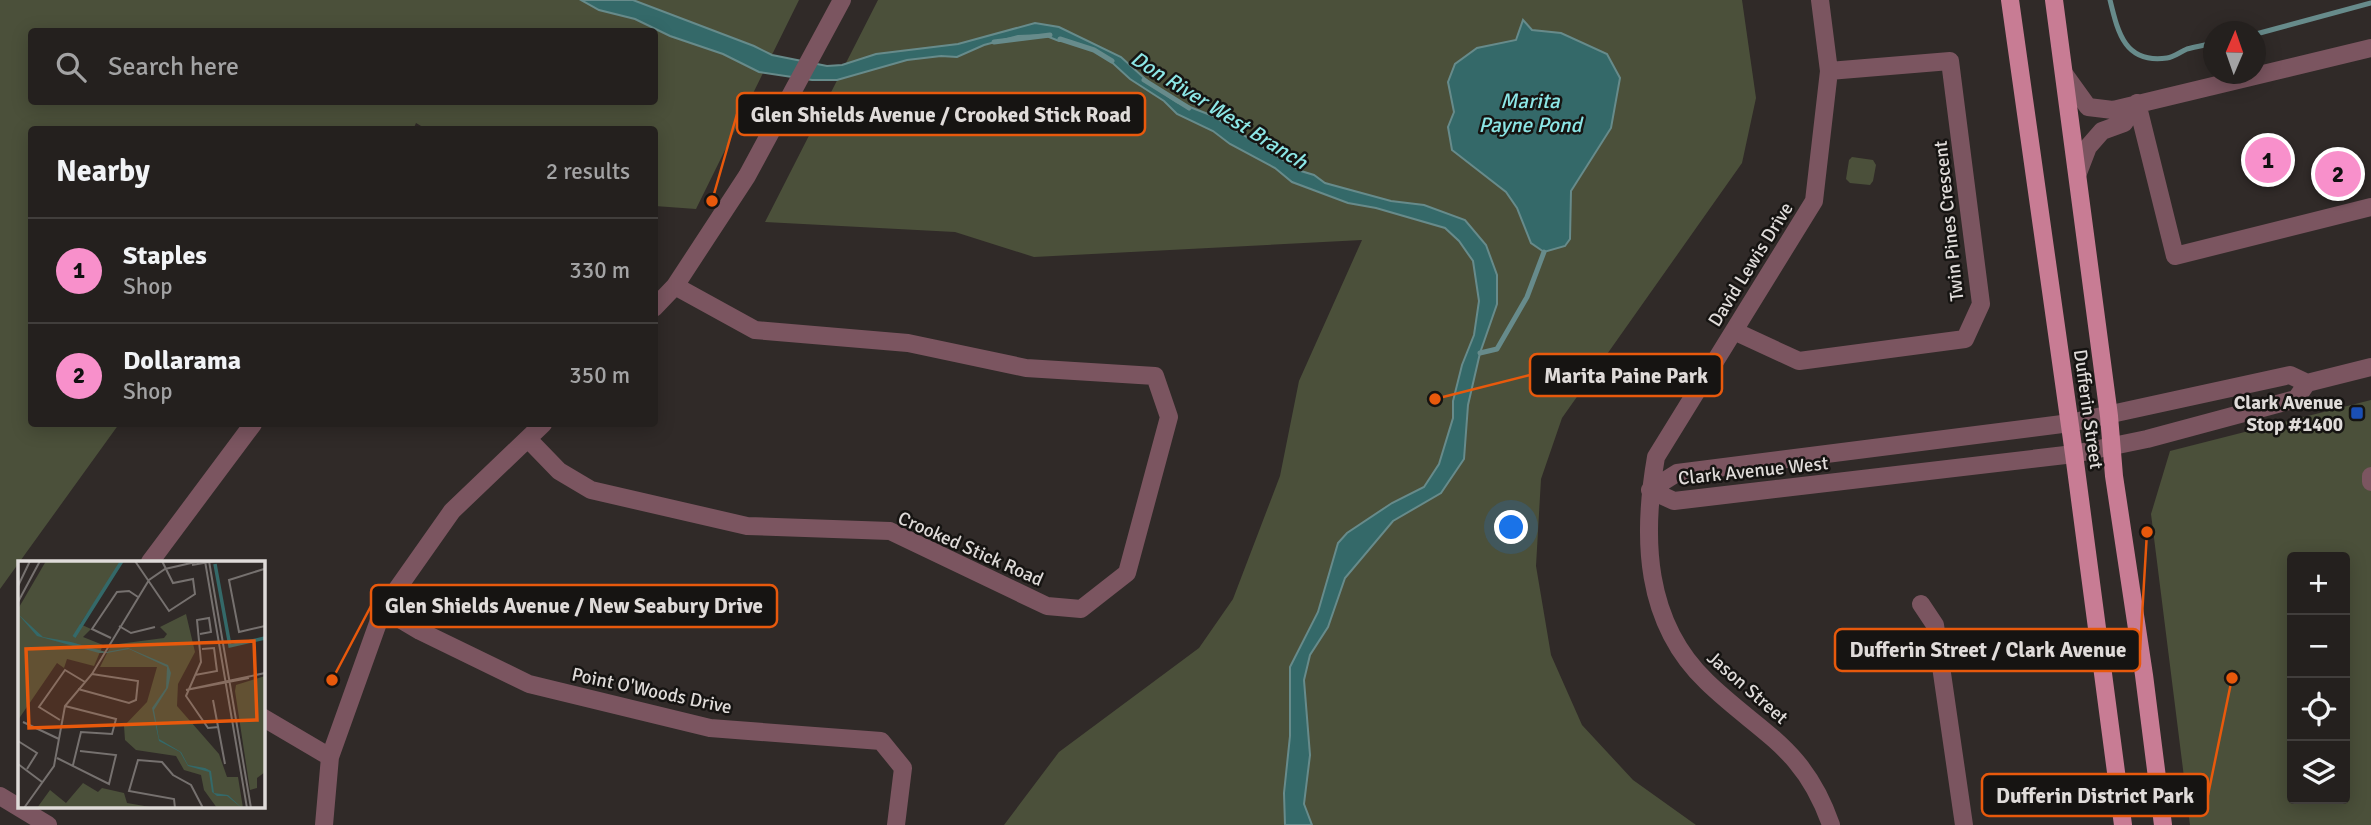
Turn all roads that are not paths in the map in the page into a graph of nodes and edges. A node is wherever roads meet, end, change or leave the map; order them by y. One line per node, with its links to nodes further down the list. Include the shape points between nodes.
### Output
1 (842, 0): 11 (street, via 747,176)
2 (1820, 0): 6 (street, David Lewis Drive)
3 (2010, 0): 17 (main road, Dufferin Street)
4 (2054, 0): 7 (main road, Dufferin Street)
5 (2371, 48): 8 (street)
6 (1829, 71): 13 (street, David Lewis Drive, via 1814,201); 13 (street, Twin Pines Crescent, via 1950,61 1981,304 1965,339 1799,362)
7 (2065, 75): 8 (street, via 2088,107 2113,110); 9 (main road, Dufferin Street)
8 (2137, 103): 9 (street, via 2124,123 2102,131 2088,147); 10 (street, via 2175,256)
9 (2078, 173): 16 (main road, Dufferin Street)
10 (2371, 207)
11 (675, 286): 12 (street); 20 (street, Crooked Stick Road, via 755,330 908,343 1026,368 1155,376 1169,417 1127,573 1081,609 1047,606 890,531 747,526 591,490 559,471)
12 (658, 304)
13 (1734, 331): 25 (street, David Lewis Drive, via 1656,457)
14 (2371, 367): 15 (street, Clark Avenue West)
15 (2307, 383): 16 (street, Clark Avenue West, via 2290,375); 21 (street, Clark Avenue West, via 2297,399)
16 (2109, 416): 17 (street, Clark Avenue West); 21 (main road, Dufferin Street)
17 (2070, 423): 22 (main road, Dufferin Street); 25 (street, Clark Avenue West, via 1677,473)
18 (251, 427): 26 (street)
19 (540, 427): 20 (street)
20 (528, 439): 28 (street, via 452,511)
21 (2111, 448): 22 (street, Clark Avenue West); 40 (main road, Dufferin Street)
22 (2074, 454): 25 (street, Clark Avenue West, via 1674,501); 39 (main road, Dufferin Street)
23 (2371, 476): 24 (street)
24 (2371, 482)
25 (1650, 490): 37 (street, Jason Street, via 1647,551 1655,592 1686,660 1801,765)
26 (151, 561)
27 (1921, 604): 38 (street, via 1935,625)
28 (383, 609): 30 (street); 36 (street, Point O'Woods Drive, via 529,684 710,728 881,741 903,768)
29 (264, 718): 30 (street)
30 (330, 757): 35 (street)
31 (0, 796): 32 (street)
32 (18, 807)
33 (20, 808): 34 (street)
34 (48, 825)
35 (324, 825)
36 (896, 825)
37 (1831, 825)
38 (1964, 825)
39 (2123, 825)
40 (2163, 825)

